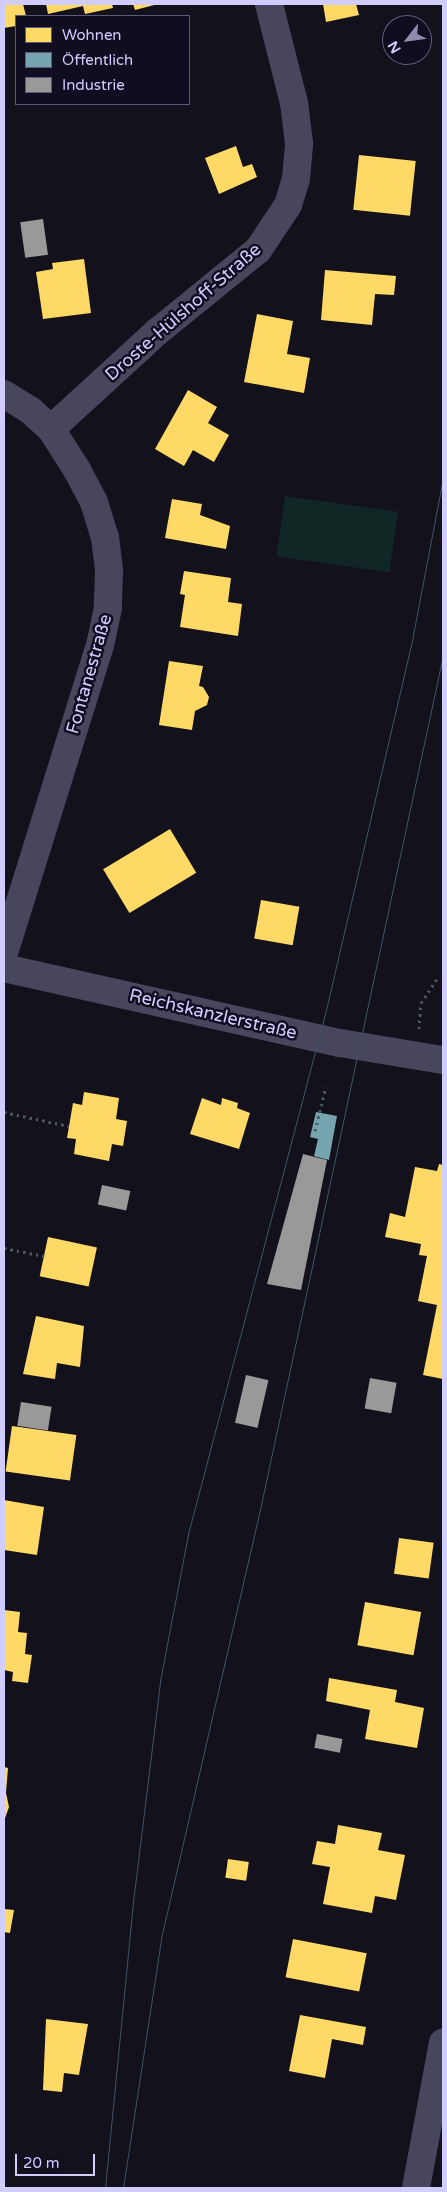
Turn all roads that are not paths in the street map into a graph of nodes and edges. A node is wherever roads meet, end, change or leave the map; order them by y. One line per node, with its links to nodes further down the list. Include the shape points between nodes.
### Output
1 (269, 4): 3 (street, Droste-Hülshoff-Straße, via 292,94 299,143 296,180 288,205 258,250 157,332)
2 (4, 394): 3 (street, Fontanestraße, via 31,411)
3 (50, 429): 4 (street, Fontanestraße, via 94,502 105,537 109,572 108,608 90,680)
4 (4, 953)
5 (4, 968): 6 (street, Reichskanzlerstraße)
6 (433, 1060)
7 (443, 2042): 8 (street)
8 (416, 2188)

